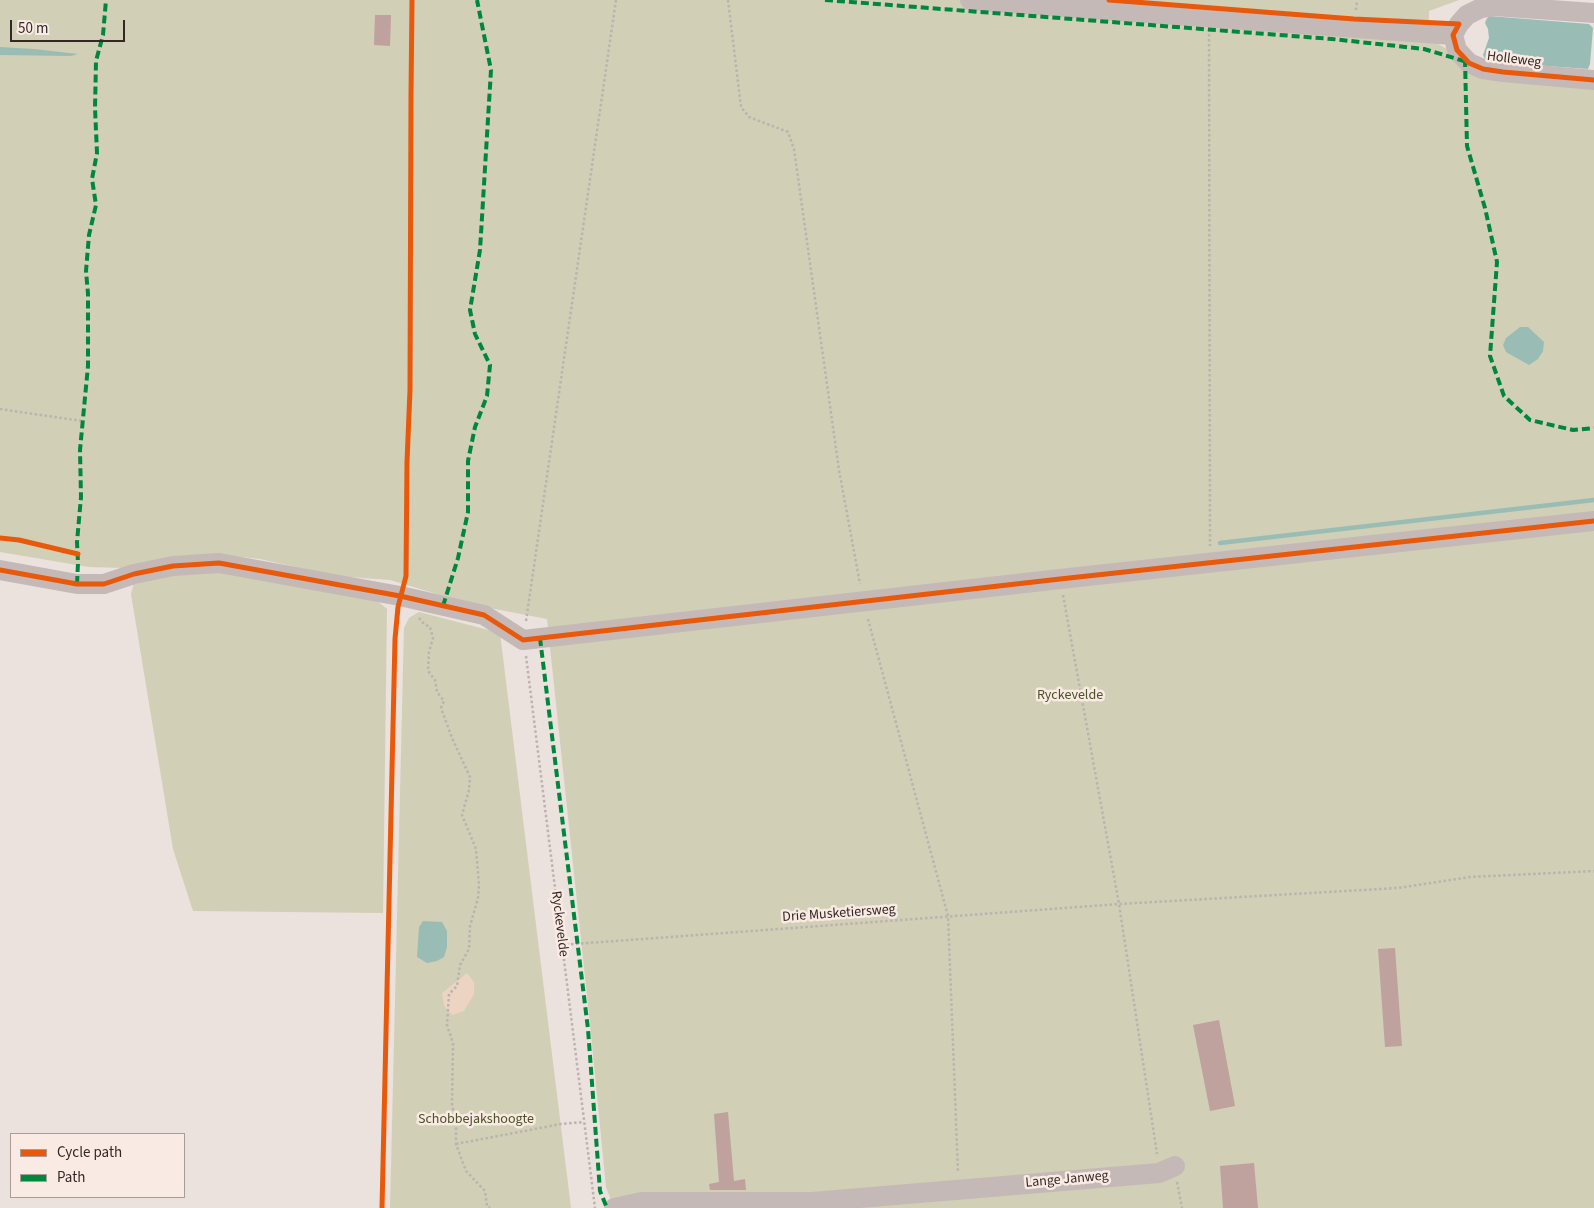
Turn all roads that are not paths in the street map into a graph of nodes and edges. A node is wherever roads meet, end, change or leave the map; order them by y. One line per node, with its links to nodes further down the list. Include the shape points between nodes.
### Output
1 (970, 0): 3 (street)
2 (1594, 13): 3 (street, via 1494,6 1481,8 1468,15)
3 (1453, 35): 4 (street, Holleweg, via 1457,50 1469,63 1483,69)
4 (1594, 80)
5 (1594, 521): 6 (street, via 524,640 484,615 219,563 173,566 104,584 77,584)
6 (0, 570)
7 (1167, 1169): 8 (street, Lange Janweg, via 812,1202 642,1202)
8 (614, 1208)

